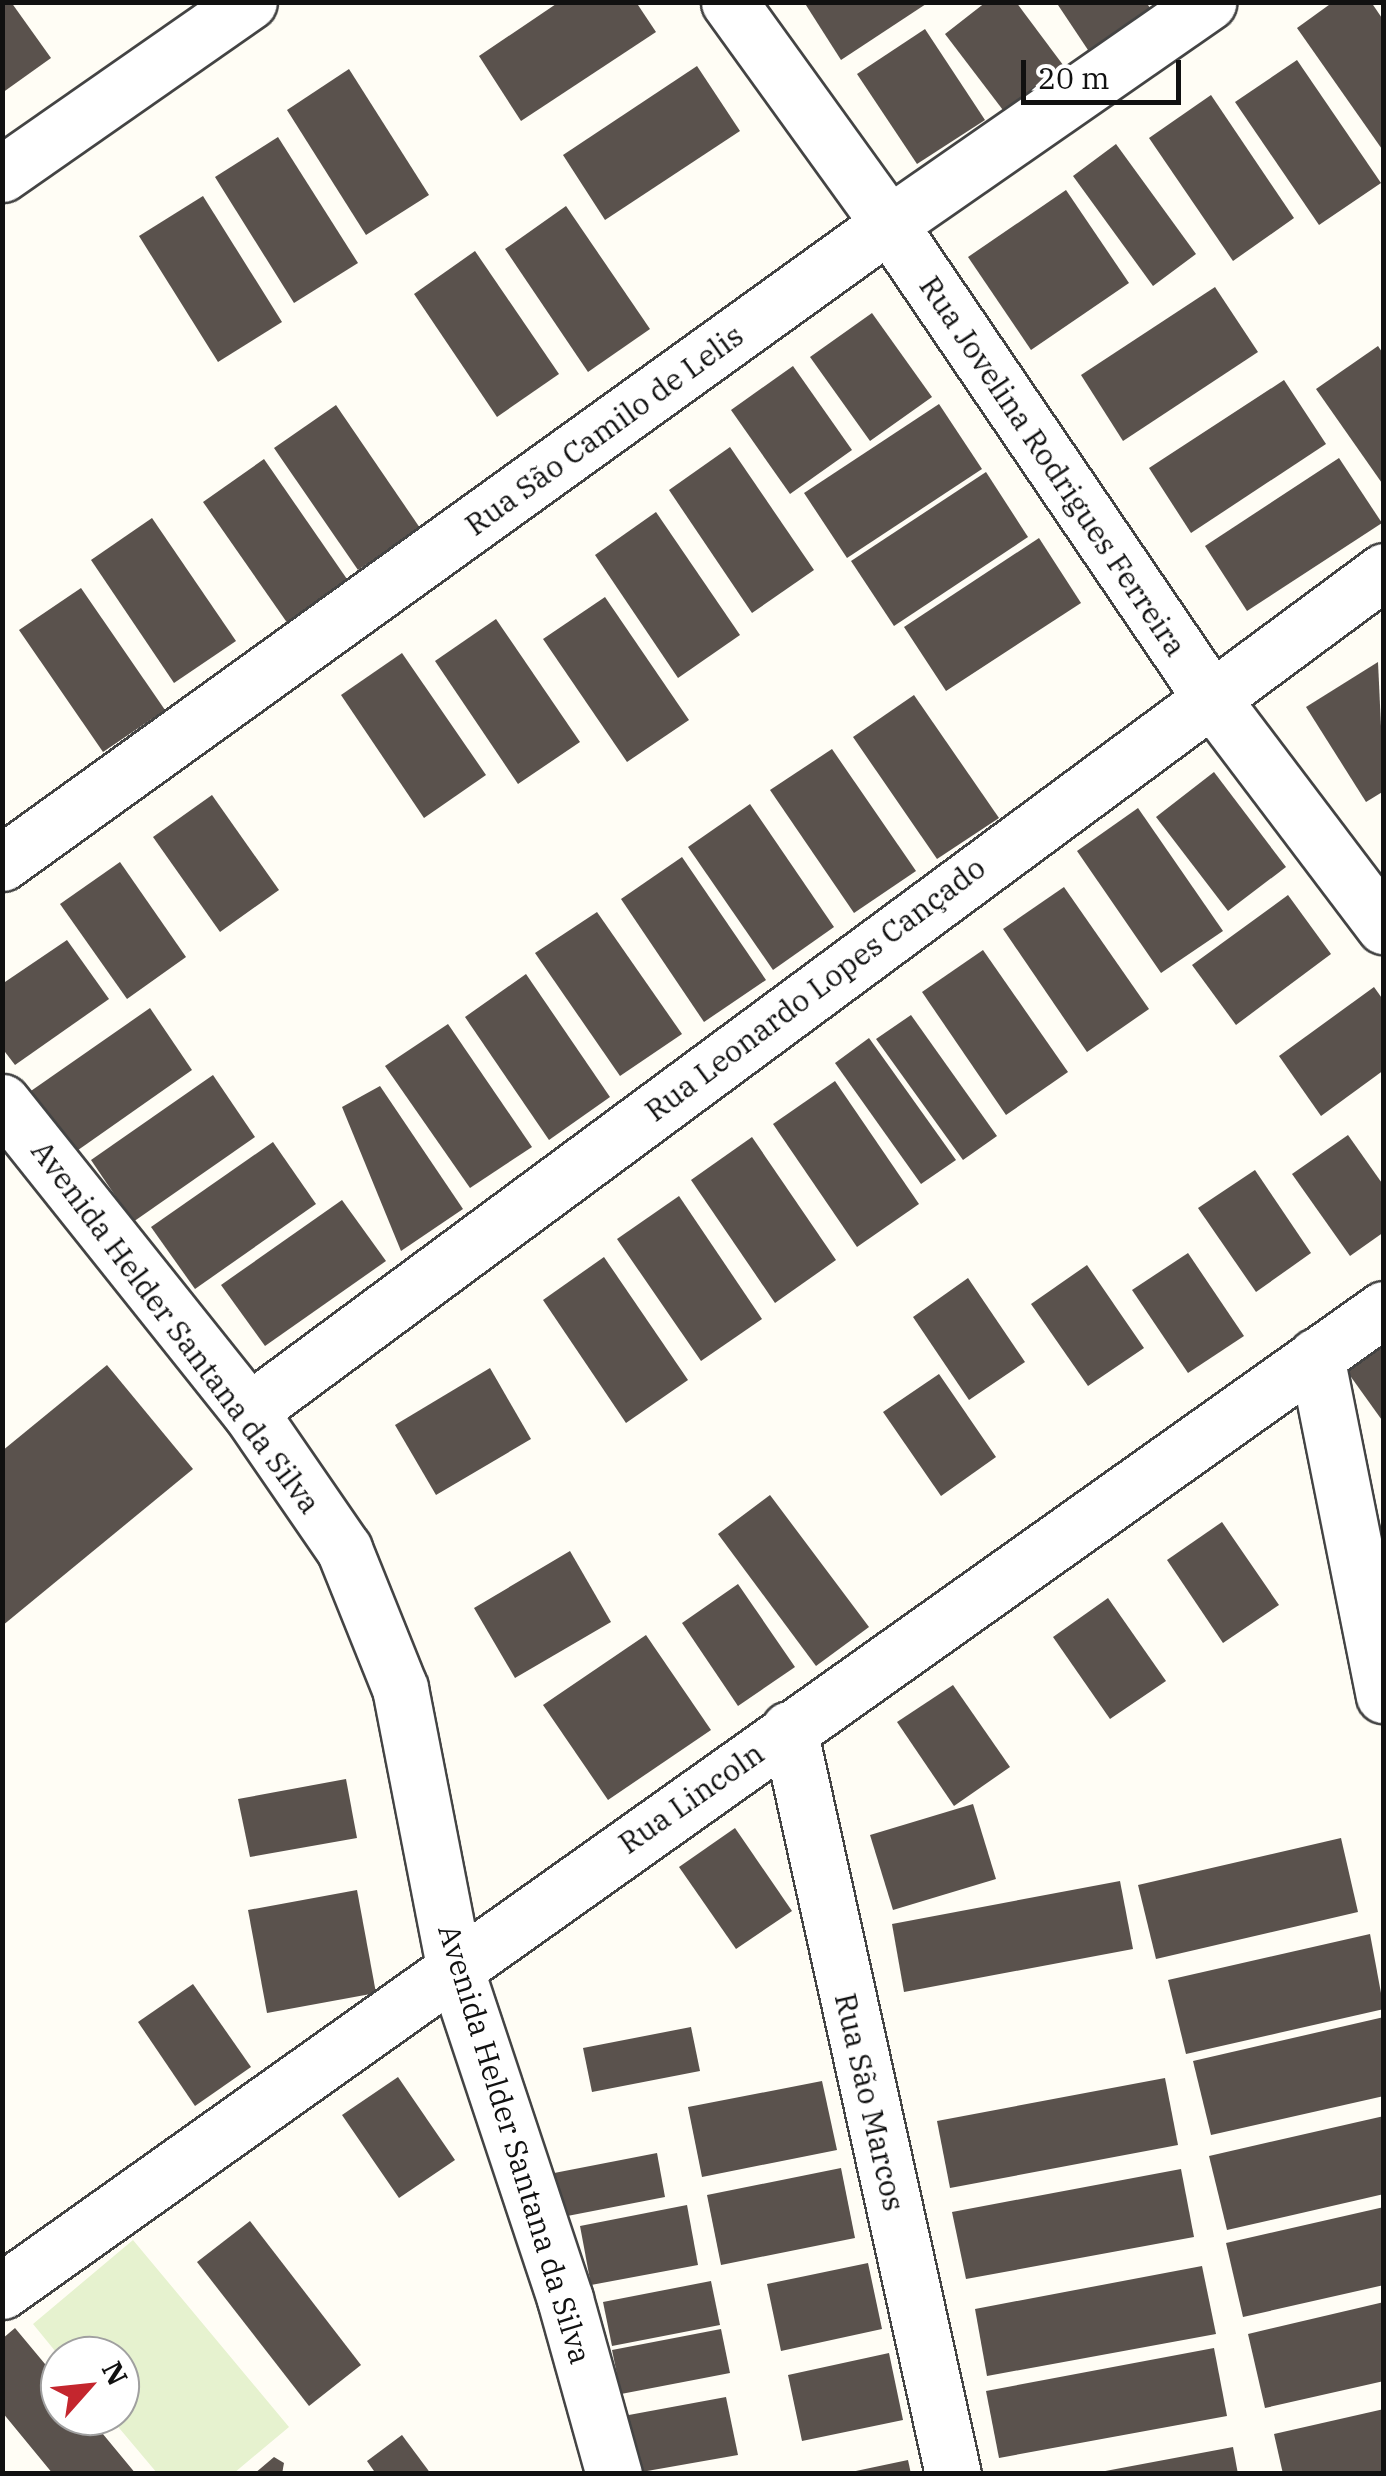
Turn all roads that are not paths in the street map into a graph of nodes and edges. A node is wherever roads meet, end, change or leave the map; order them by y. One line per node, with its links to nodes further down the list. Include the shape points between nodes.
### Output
1 (249, 2): 4 (street)
2 (729, 2): 5 (street, Rua Jovelina Rodrigues Ferreira)
3 (1209, 2): 5 (street, Rua São Camilo de Lelis)
4 (2, 174)
5 (889, 224): 7 (street, Rua Jovelina Rodrigues Ferreira); 8 (street, Rua São Camilo de Lelis)
6 (1384, 571): 7 (street, Rua Leonardo Lopes Cançado)
7 (1209, 696): 9 (street, Rua Jovelina Rodrigues Ferreira); 13 (street, Rua Leonardo Lopes Cançado)
8 (2, 863)
9 (1384, 926)
10 (2, 1102): 13 (street, Avenida Helder Santana da Silva)
11 (1384, 1309): 12 (street, Rua Lincoln)
12 (1316, 1356): 14 (street); 15 (street, Rua Lincoln)
13 (249, 1411): 16 (street, Avenida Helder Santana da Silva, via 344,1549 400,1688)
14 (1384, 1695)
15 (788, 1730): 16 (street, Rua Lincoln); 19 (street, Rua São Marcos)
16 (454, 1965): 17 (street, Rua Lincoln); 18 (street, Avenida Helder Santana da Silva, via 565,2300)
17 (2, 2291)
18 (614, 2474)
19 (954, 2474)

